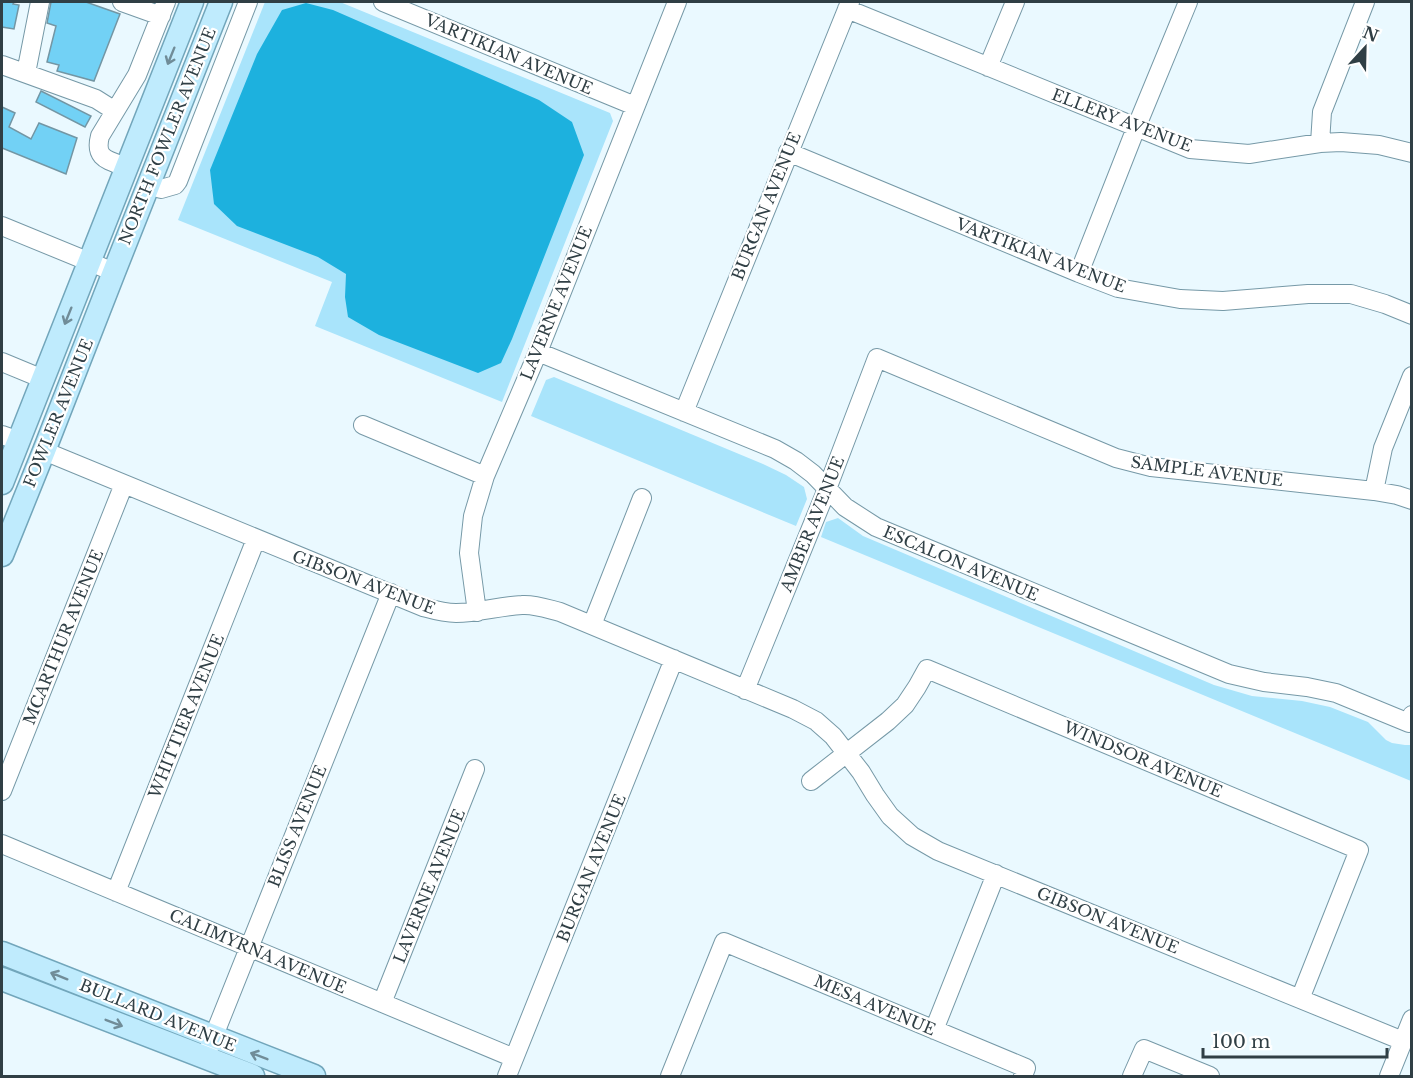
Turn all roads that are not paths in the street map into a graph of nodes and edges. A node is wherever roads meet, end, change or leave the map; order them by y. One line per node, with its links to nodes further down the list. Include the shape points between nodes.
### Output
1 (40, 2): 15 (street)
2 (122, 2): 12 (street)
3 (192, 2): 22 (main road, NORTH FOWLER AVENUE, one-way to 22)
4 (221, 2): 23 (main road, NORTH FOWLER AVENUE)
5 (248, 2): 23 (street, via 178,181 161,189)
6 (383, 2): 16 (street, VARTIKIAN AVENUE)
7 (677, 2): 16 (street, LAVERNE AVENUE)
8 (1015, 2): 14 (street)
9 (1188, 2): 18 (street)
10 (1365, 2): 19 (street, via 1322,112)
11 (848, 5): 14 (street, ELLERY AVENUE); 20 (street, BURGAN AVENUE)
12 (163, 9): 17 (street, via 137,75)
13 (2, 65): 15 (street)
14 (988, 67): 18 (street, ELLERY AVENUE)
15 (26, 73): 17 (street, via 96,99)
16 (634, 106): 29 (street, LAVERNE AVENUE)
17 (115, 111): 22 (street, via 100,136 98,151 104,158)
18 (1136, 128): 19 (street, ELLERY AVENUE, via 1190,149 1249,154); 27 (street)
19 (1320, 143): 21 (street, ELLERY AVENUE, via 1379,145)
20 (788, 152): 27 (street, VARTIKIAN AVENUE); 34 (street, BURGAN AVENUE)
21 (1412, 153)
22 (126, 167): 25 (main road, NORTH FOWLER AVENUE)
23 (148, 184): 26 (main road, NORTH FOWLER AVENUE)
24 (2, 226): 25 (street)
25 (89, 261): 26 (street); 33 (main road, FOWLER AVENUE, one-way to 33)
26 (114, 272): 37 (main road, FOWLER AVENUE)
27 (1079, 273): 28 (street, VARTIKIAN AVENUE, via 1118,288 1180,299 1223,301 1351,294)
28 (1412, 315)
29 (538, 352): 34 (street, ESCALON AVENUE); 38 (street, LAVERNE AVENUE)
30 (877, 358): 41 (street, AMBER AVENUE); 42 (street, SAMPLE AVENUE, via 1116,458 1151,467)
31 (2, 362): 33 (street)
32 (1412, 376): 42 (street, via 1383,448)
33 (43, 379): 36 (main road, FOWLER AVENUE); 37 (main road, via 45,403 34,440)
34 (684, 412): 41 (street, ESCALON AVENUE, via 776,449 813,474)
35 (363, 425): 38 (street)
36 (10, 438): 39 (main road, FOWLER AVENUE)
37 (44, 451): 40 (street, GIBSON AVENUE); 46 (main road, FOWLER AVENUE)
38 (485, 476): 48 (street, LAVERNE AVENUE, via 473,516 470,553)
39 (2, 483)
40 (124, 484): 45 (street, GIBSON AVENUE); 56 (street, MCARTHUR AVENUE)
41 (827, 489): 51 (street, AMBER AVENUE); 52 (street, ESCALON AVENUE, via 845,507 876,527 1229,674 1336,693)
42 (1374, 490): 44 (street, SAMPLE AVENUE)
43 (642, 498): 49 (street)
44 (1412, 500)
45 (256, 539): 47 (street, GIBSON AVENUE); 59 (street, WHITTIER AVENUE)
46 (4, 542)
47 (391, 593): 48 (street, GIBSON AVENUE, via 439,612); 60 (street, BLISS AVENUE)
48 (477, 612): 49 (street, GIBSON AVENUE, via 524,604 560,612)
49 (592, 626): 50 (street, GIBSON AVENUE)
50 (674, 659): 51 (street, GIBSON AVENUE); 69 (street, BURGAN AVENUE)
51 (745, 690): 53 (street, GIBSON AVENUE, via 816,721)
52 (1410, 719)
53 (847, 753): 55 (street); 58 (street, GIBSON AVENUE, via 890,816 912,836); 63 (street, WINDSOR AVENUE, via 905,705 927,669 1359,850)
54 (475, 769): 64 (street, LAVERNE AVENUE)
55 (811, 781)
56 (2, 791)
57 (2, 844): 59 (street, CALIMYRNA AVENUE)
58 (996, 874): 63 (street, GIBSON AVENUE); 66 (street)
59 (116, 892): 60 (street, CALIMYRNA AVENUE)
60 (248, 947): 64 (street, CALIMYRNA AVENUE); 68 (street, BLISS AVENUE)
61 (2, 954): 68 (main road, BULLARD AVENUE, one-way to 61)
62 (2, 979): 68 (main road, BULLARD AVENUE, one-way to 68)
63 (1300, 999): 67 (street, GIBSON AVENUE)
64 (382, 1003): 69 (street, CALIMYRNA AVENUE)
65 (1412, 1019): 67 (street)
66 (934, 1030): 70 (street, MESA AVENUE); 74 (street, MESA AVENUE, via 724,942)
67 (1403, 1041): 77 (street)
68 (209, 1048): 71 (main road, BULLARD AVENUE, one-way to 68); 72 (main road, BULLARD AVENUE)
69 (514, 1058): 73 (street, BURGAN AVENUE)
70 (1024, 1072)
71 (314, 1076)
72 (253, 1077)
73 (507, 1077)
74 (670, 1077)
75 (1132, 1077): 76 (street, via 1144,1049)
76 (1210, 1077)
77 (1389, 1077)

